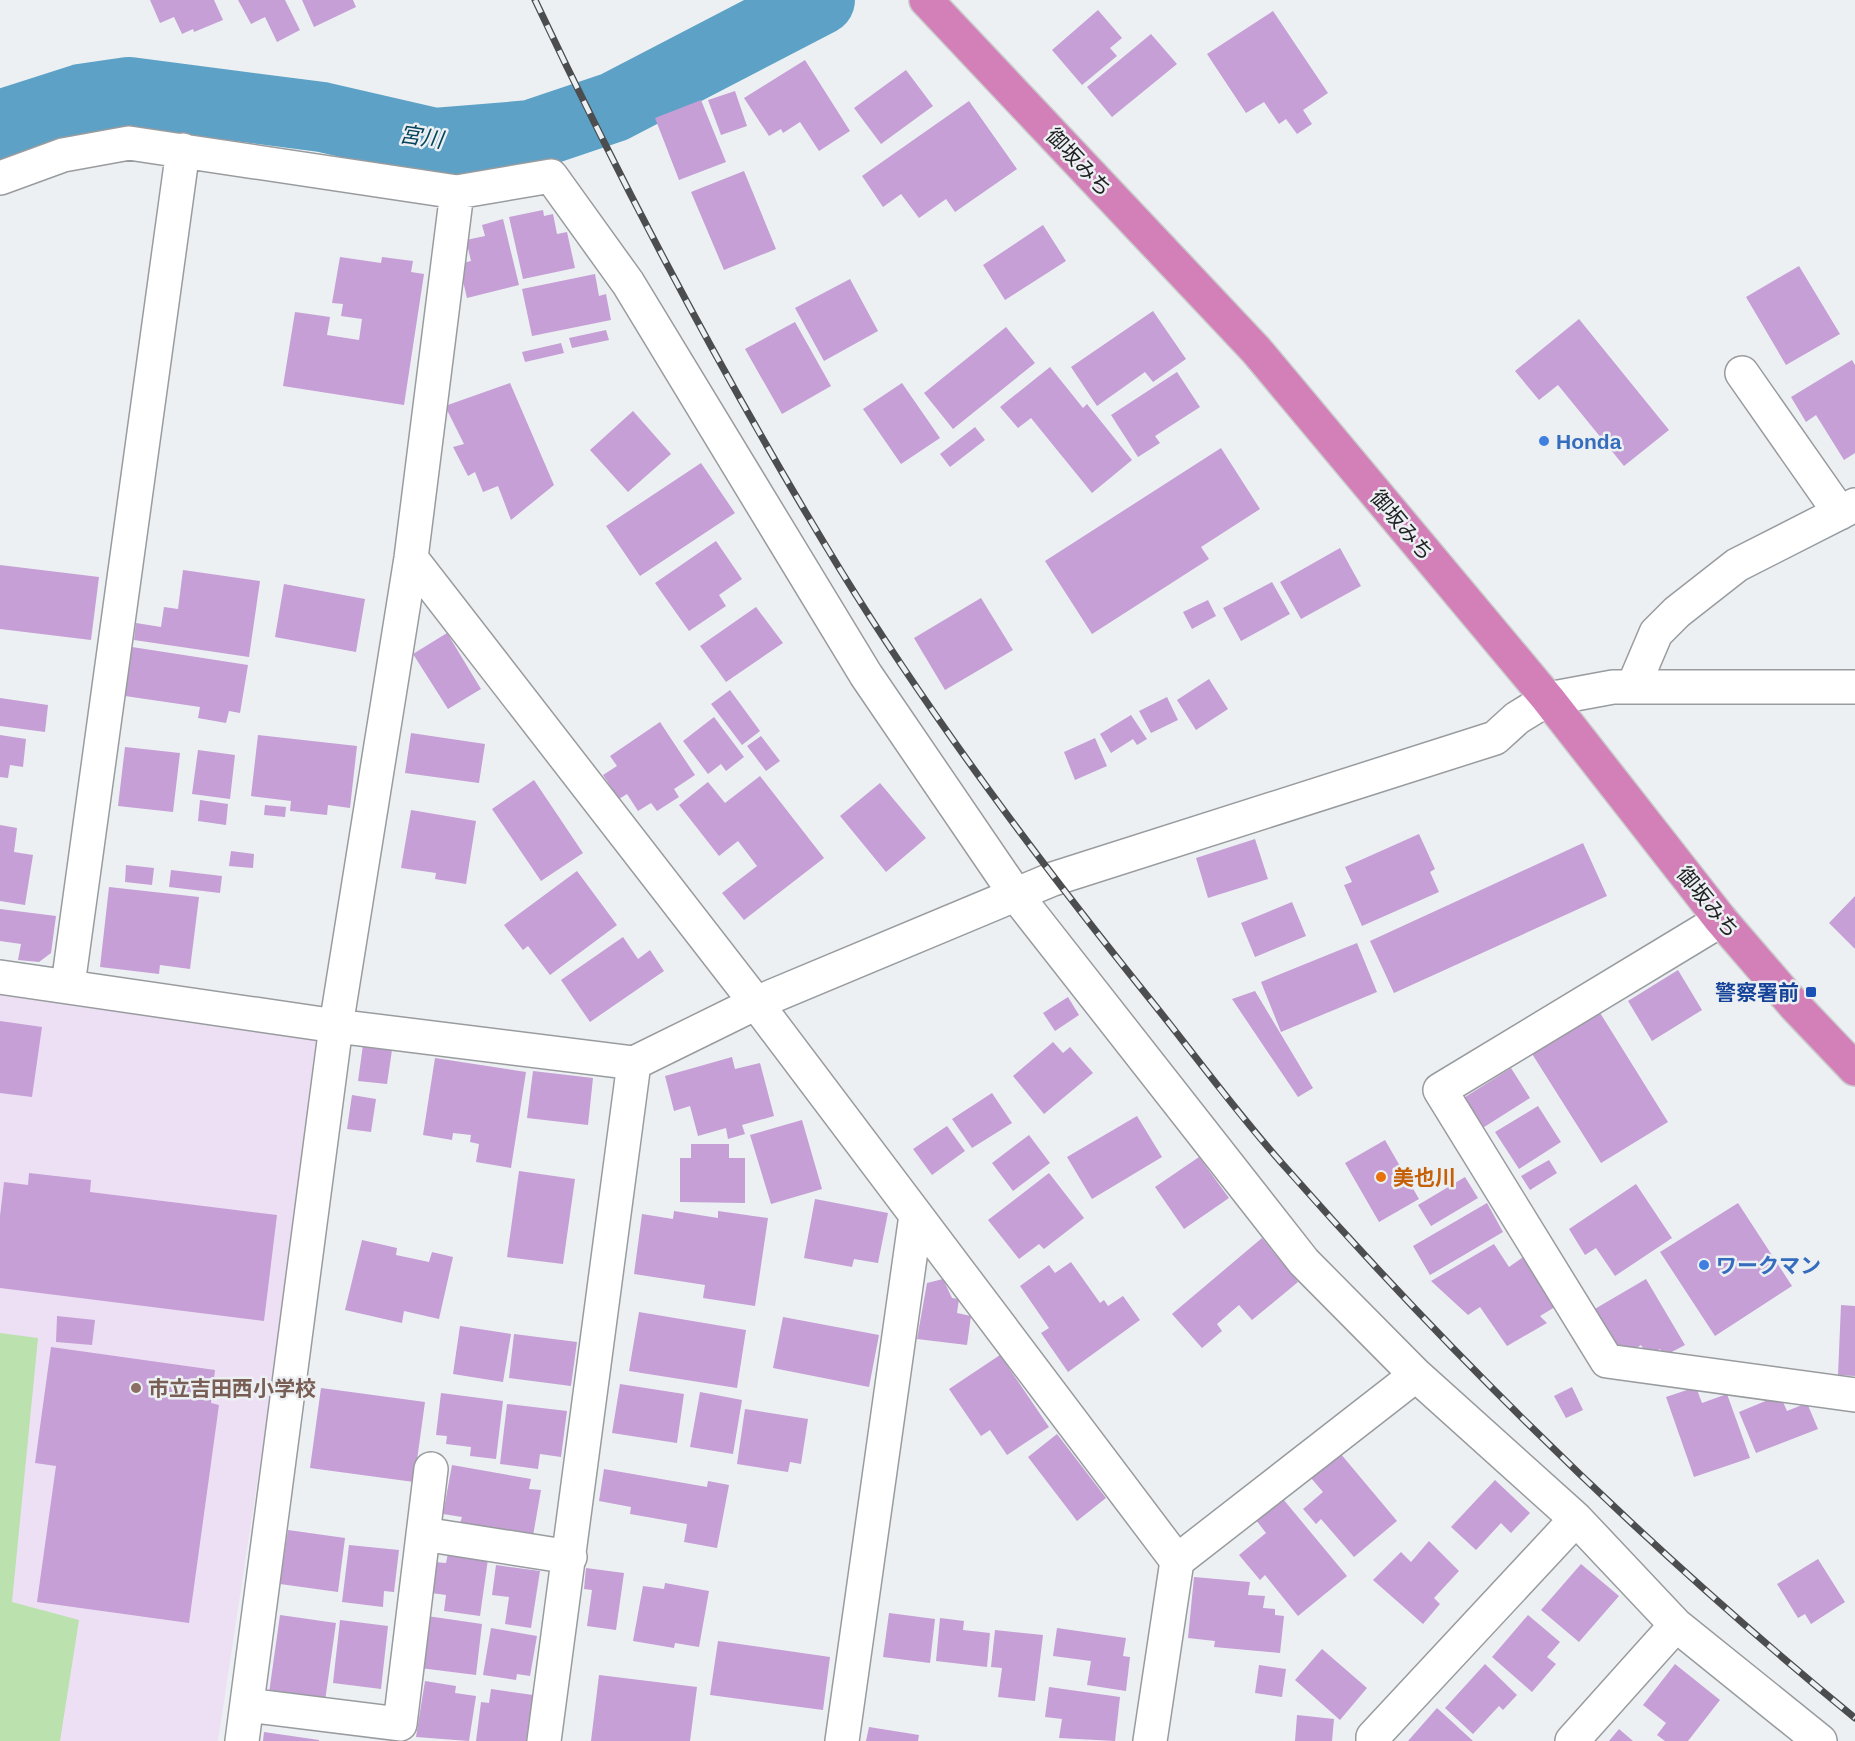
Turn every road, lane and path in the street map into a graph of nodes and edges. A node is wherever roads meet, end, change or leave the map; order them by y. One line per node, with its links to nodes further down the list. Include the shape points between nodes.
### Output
1 (929, 3): 10 (highway, 御坂みち, via 1256,350)
2 (183, 150): 3 (street, via 129,143 63,155); 4 (street); 14 (street)
3 (0, 178)
4 (457, 192): 7 (street); 11 (street, via 551,176 628,282 866,675)
5 (1742, 373): 6 (street)
6 (1847, 509): 8 (street, via 1737,565 1677,612 1656,633)
7 (411, 558): 15 (street); 16 (street)
8 (1633, 687): 9 (street); 10 (street)
9 (1855, 687)
10 (1548, 699): 11 (street, via 1517,718 1495,738 1053,879); 12 (highway, 御坂みち)
11 (1016, 896): 15 (street); 20 (street, via 1304,1262)
12 (1720, 920): 18 (highway, 御坂みち); 21 (street, via 1440,1090 1607,1361)
13 (0, 977): 14 (street)
14 (68, 985): 16 (street)
15 (756, 1003): 17 (street); 19 (street)
16 (336, 1026): 17 (street); 28 (street)
17 (634, 1063): 25 (street)
18 (1855, 1069)
19 (916, 1215): 26 (street); 31 (street)
20 (1416, 1375): 23 (street); 26 (street)
21 (1855, 1395)
22 (431, 1469): 24 (street)
23 (1576, 1519): 27 (street); 33 (street)
24 (423, 1534): 25 (street); 28 (street, via 400,1724)
25 (570, 1557): 30 (street)
26 (1177, 1561): 32 (street)
27 (1676, 1625): 34 (street); 35 (street)
28 (247, 1706): 29 (street)
29 (242, 1741)
30 (544, 1741)
31 (842, 1741)
32 (1150, 1741)
33 (1373, 1741)
34 (1572, 1741)
35 (1820, 1741)

